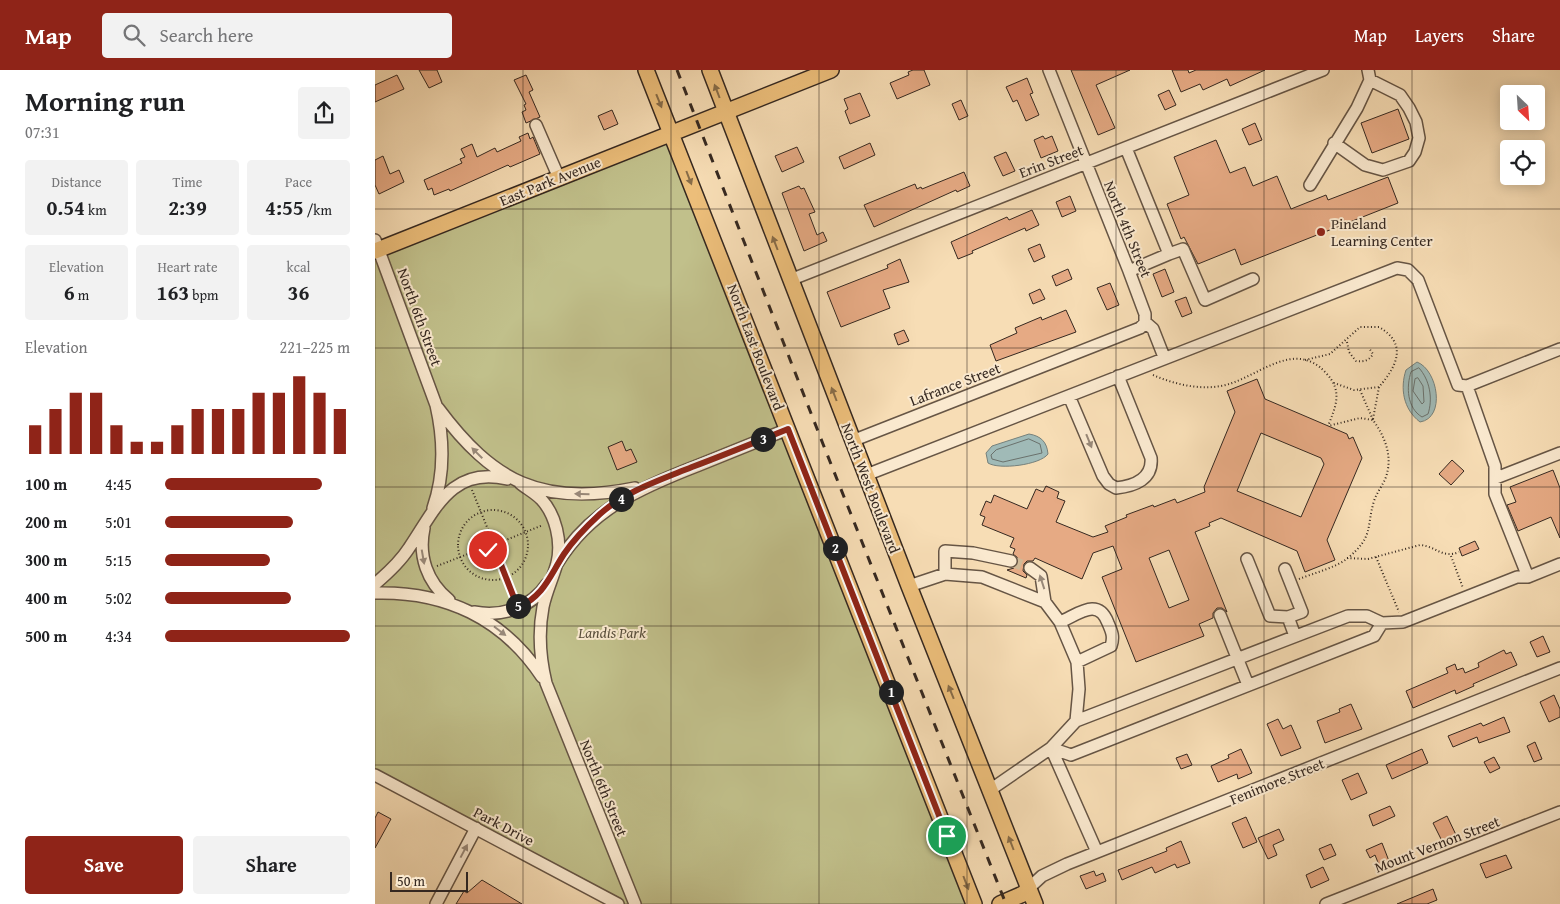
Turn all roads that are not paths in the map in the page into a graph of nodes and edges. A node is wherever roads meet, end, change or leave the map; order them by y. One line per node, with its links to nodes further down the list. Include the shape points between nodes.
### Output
1 (646, 70): 9 (main road, North East Boulevard, one-way to 9)
2 (710, 70): 7 (main road, North West Boulevard, one-way to 2)
3 (1049, 70): 12 (street, North 4th Street)
4 (1323, 70): 11 (street, Erin Street)
5 (825, 71): 7 (main road, East Park Avenue)
6 (1369, 75): 10 (street, via 1357,108); 10 (street, via 1400,95 1409,108 1419,138 1415,152 1409,161 1383,170 1365,165)
7 (725, 112): 9 (main road, East Park Avenue); 19 (main road, North West Boulevard, one-way to 7)
8 (536, 124): 13 (street)
9 (671, 132): 13 (main road, East Park Avenue); 27 (main road, North East Boulevard, one-way to 27)
10 (1334, 142): 14 (street)
11 (1126, 148): 12 (street, Erin Street); 16 (street)
12 (1086, 164): 17 (street, North 4th Street); 19 (street, Erin Street)
13 (559, 178): 15 (main road, East Park Avenue)
14 (1309, 185)
15 (376, 247): 26 (street, North 6th Street)
16 (1169, 254): 17 (street); 18 (street, via 1183,249 1205,300)
17 (1129, 271): 20 (street, North 4th Street)
18 (1253, 279)
19 (790, 280): 28 (main road, North West Boulevard, one-way to 19)
20 (1145, 322): 22 (street, via 1153,329); 28 (street, Lafrance Street, via 1140,328)
21 (1560, 349): 24 (street)
22 (1165, 357): 23 (street); 24 (street, via 1397,268 1408,270 1418,280 1458,385)
23 (1118, 376): 25 (street); 25 (street, one-way to 23, via 1109,484 1116,488 1137,483 1147,476 1152,466 1151,458)
24 (1467, 386): 31 (street, via 1495,466)
25 (1069, 396): 30 (street)
26 (436, 404): 32 (street, North 6th Street, one-way to 26, via 485,461 457,433); 34 (street, North 6th Street, via 442,461 439,489)
27 (788, 429): 33 (street); 69 (main road, North East Boulevard, one-way to 69)
28 (852, 441): 30 (main road, North West Boulevard)
29 (1560, 453): 31 (street)
30 (866, 475): 44 (main road, North West Boulevard)
31 (1496, 478): 41 (street, via 1495,494)
32 (518, 482): 33 (street, one-way to 32, via 587,495 554,492); 34 (street, via 493,477 468,480 449,491); 39 (street, North 6th Street, via 541,499 555,521 558,541)
33 (647, 485): 39 (street, via 602,512 573,541)
34 (432, 509): 43 (street, via 402,557); 47 (street, North 6th Street, one-way to 47, via 424,528 422,554 426,570 437,589)
35 (1247, 559): 49 (street, via 1270,616)
36 (1560, 564): 41 (street)
37 (1030, 568): 46 (street, one-way to 37, via 1041,576)
38 (1285, 569): 49 (street, via 1302,612)
39 (555, 570): 47 (street, via 539,594 518,608 488,614); 56 (street, North 6th Street, via 541,621)
40 (945, 574): 42 (street); 42 (street, via 945,551 1006,559); 44 (street)
41 (1528, 577): 51 (street, via 1517,577 1403,622)
42 (995, 580): 46 (street)
43 (375, 584)
44 (909, 586): 61 (main road, North West Boulevard, one-way to 44)
45 (375, 594): 47 (street, via 421,595)
46 (1045, 602): 50 (street)
47 (456, 605): 56 (street, North 6th Street, one-way to 56, via 509,638)
48 (1220, 615): 53 (street)
49 (1289, 618): 52 (street)
50 (1060, 622): 54 (street); 54 (street, via 1092,608 1104,613 1114,638 1111,646)
51 (1382, 623): 52 (street, via 1367,616 1348,616); 57 (street, via 1374,636)
52 (1295, 636): 53 (street)
53 (1238, 659): 57 (street); 58 (street)
54 (1077, 662): 58 (street)
55 (1560, 668): 64 (street, Fenimore Street)
56 (546, 683): 68 (street, North 6th Street)
57 (1248, 685): 59 (street, via 1071,755)
58 (1076, 721): 59 (street)
59 (1051, 748): 61 (street); 64 (street)
60 (375, 775): 63 (street, Park Drive)
61 (991, 790): 65 (main road, North West Boulevard, one-way to 61)
62 (1560, 812): 72 (street, Mount Vernon Street)
63 (476, 828): 66 (street, one-way to 63); 67 (street, Park Drive)
64 (1097, 852): 65 (street, Fenimore Street, via 1051,871)
65 (1029, 888): 70 (main road, Fenimore Street); 71 (main road, North West Boulevard)
66 (436, 904)
67 (618, 904)
68 (635, 904)
69 (974, 904)
70 (1000, 904)
71 (1035, 904)
72 (1326, 904)

